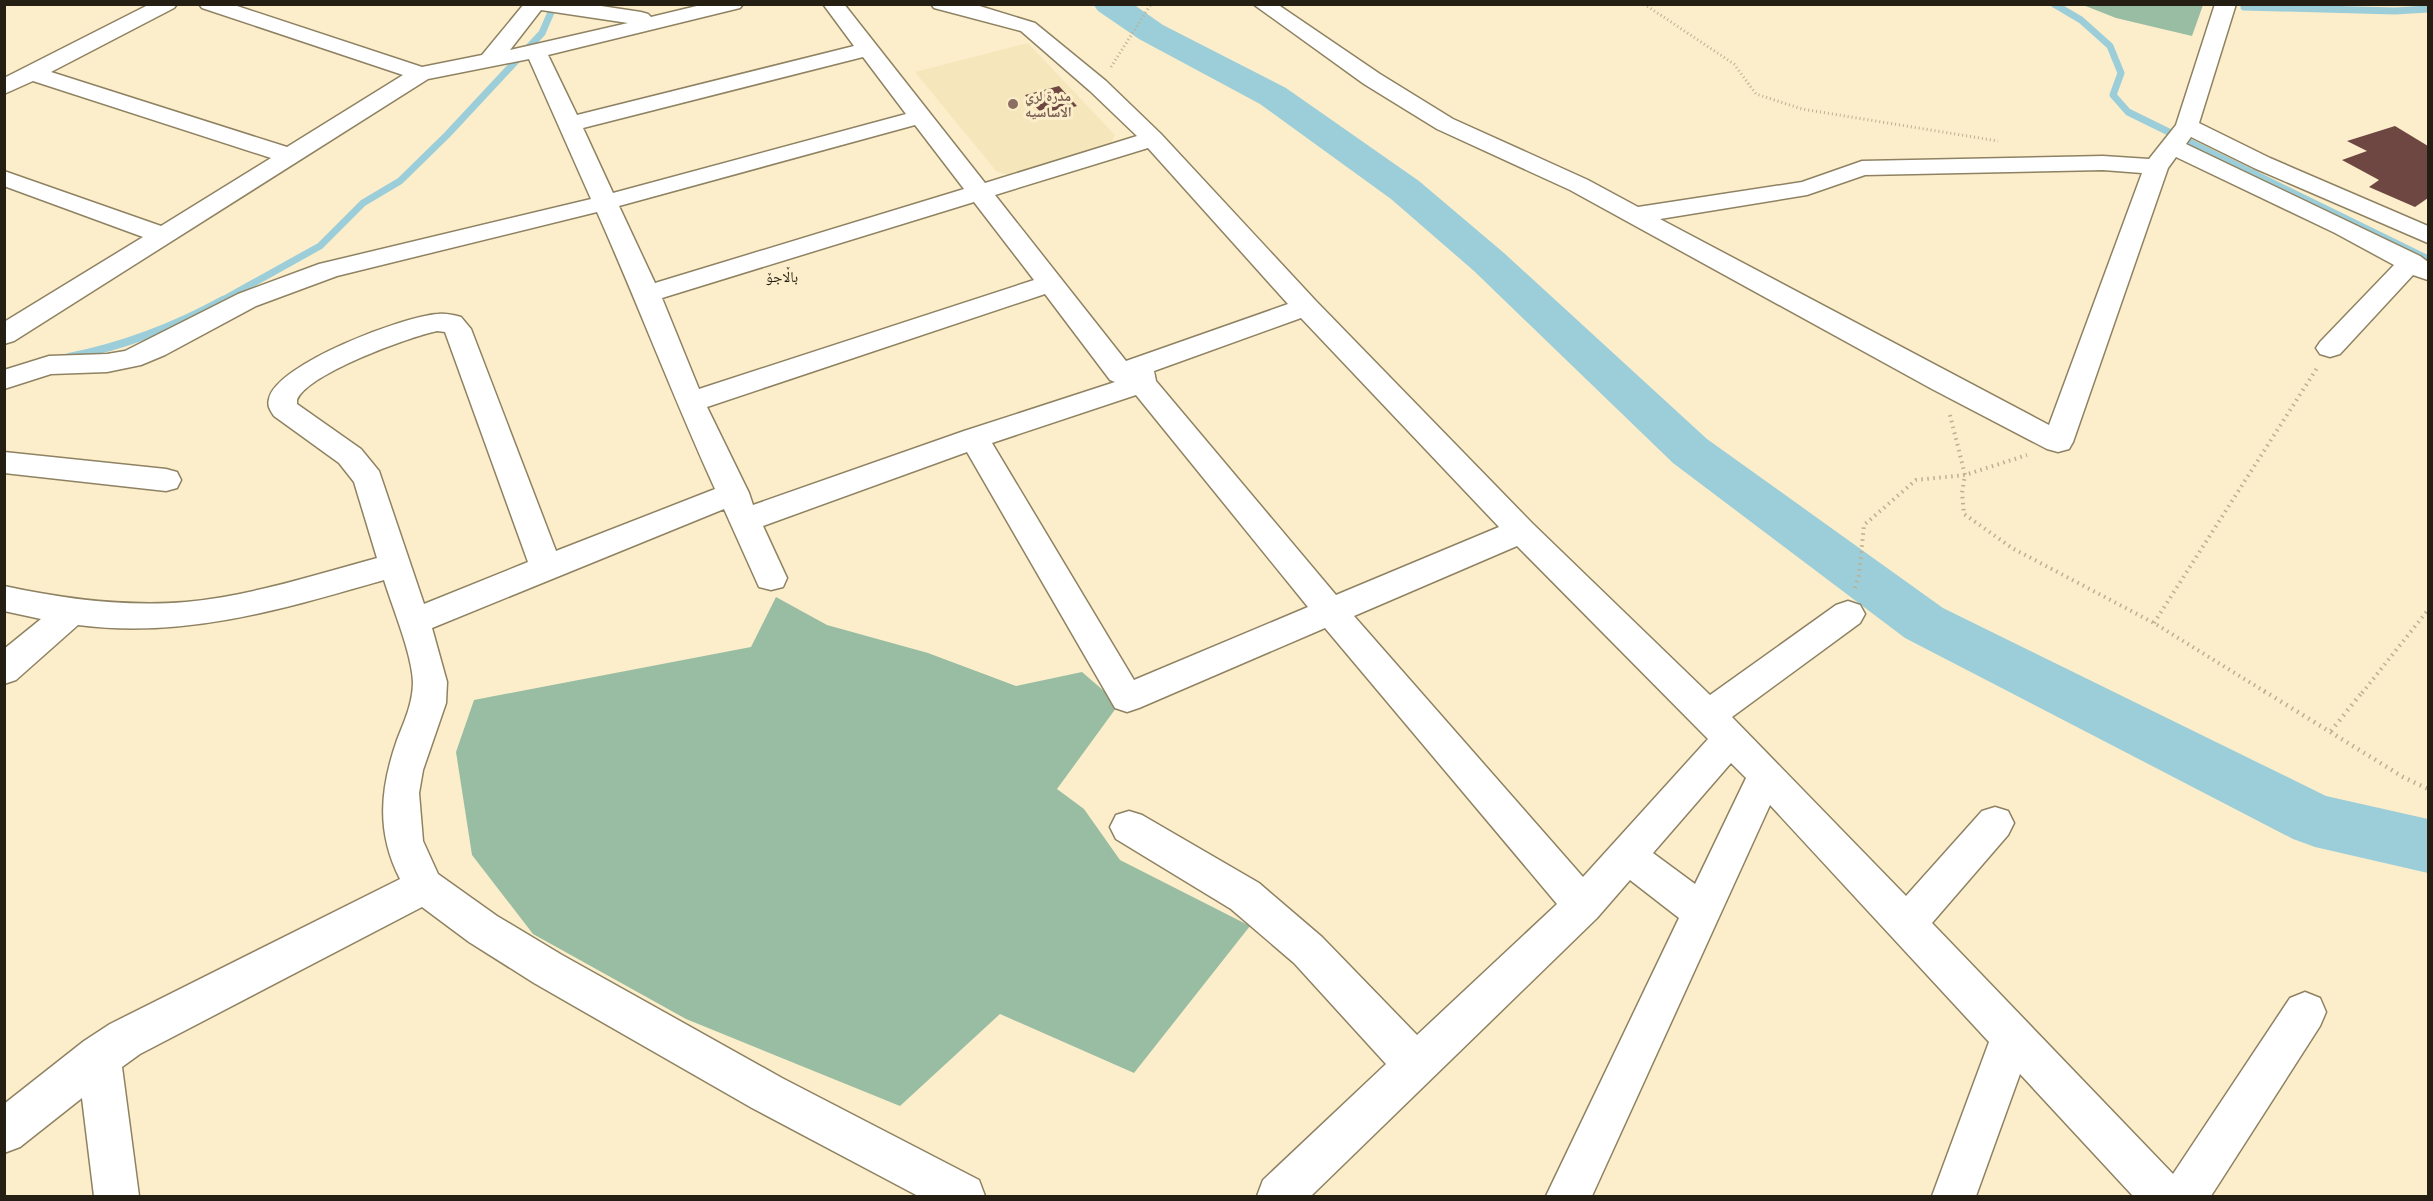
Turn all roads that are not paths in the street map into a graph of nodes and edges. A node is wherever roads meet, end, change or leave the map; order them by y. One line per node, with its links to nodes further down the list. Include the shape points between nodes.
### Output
1 (167, 4): 13 (street)
2 (209, 4): 14 (street)
3 (537, 4): 9 (street); 12 (street)
4 (833, 4): 10 (street)
5 (941, 4): 18 (street, via 1028,27)
6 (1263, 4): 24 (street, via 1445,124)
7 (2226, 4): 19 (street)
8 (722, 6): 9 (street)
9 (659, 20): 11 (street)
10 (868, 49): 16 (street); 17 (street)
11 (536, 51): 12 (street); 17 (street)
12 (490, 60): 14 (street)
13 (32, 73): 15 (street); 20 (street)
14 (421, 74): 20 (street)
15 (4, 87)
16 (920, 117): 22 (street); 23 (street)
17 (569, 124): 23 (street)
18 (1153, 139): 22 (street); 30 (street)
19 (2174, 142): 24 (street, via 2103,163 1862,168 1807,188); 24 (street, via 2058,442); 26 (street, via 2262,163); 27 (street)
20 (290, 156): 25 (street)
21 (4, 177): 25 (street)
22 (978, 193): 28 (street); 29 (street)
23 (604, 203): 29 (street); 34 (street, via 300,279 247,300 131,359 49,365)
24 (1634, 214)
25 (163, 235): 31 (street)
26 (2428, 235)
27 (2420, 267): 32 (street)
28 (1049, 284): 33 (street); 35 (street)
29 (647, 294): 35 (street)
30 (1306, 307): 33 (street); 40 (street)
31 (4, 334)
32 (2330, 348)
33 (1134, 374): 36 (street); 46 (street)
34 (4, 380)
35 (690, 402): 39 (street)
36 (974, 438): 39 (street); 46 (street, via 1127,698)
37 (4, 462): 38 (street)
38 (166, 480)
39 (740, 507): 42 (street); 43 (street)
40 (1521, 531): 46 (street); 50 (street)
41 (395, 565): 42 (street, via 373,493 360,467 284,409 283,397 294,384 348,354 439,321 455,325); 45 (street, via 212,611 132,616); 48 (street)
42 (547, 569): 48 (street)
43 (771, 578)
44 (4, 598): 45 (street)
45 (73, 610): 49 (street)
46 (1330, 611): 56 (street)
47 (1848, 614): 50 (street)
48 (413, 622): 55 (street, via 430,682 428,703 405,770 400,817 412,864)
49 (4, 670)
50 (1720, 727): 51 (street); 54 (street)
51 (1766, 776): 57 (street); 58 (street)
52 (1995, 823): 58 (street)
53 (1129, 827): 62 (street, via 1245,896 1308,950)
54 (1627, 855): 56 (street); 57 (street)
55 (424, 886): 61 (street, via 125,1039); 65 (street, via 548,969 767,1094)
56 (1583, 905): 62 (street)
57 (1702, 912): 67 (street)
58 (1906, 924): 60 (street)
59 (2305, 1012): 70 (street)
60 (2012, 1037): 68 (street); 69 (street)
61 (99, 1056): 63 (street); 64 (street)
62 (1416, 1065): 66 (street)
63 (4, 1131)
64 (116, 1197)
65 (963, 1197)
66 (1279, 1197)
67 (1569, 1197)
68 (1954, 1197)
69 (2163, 1197)
70 (2185, 1197)

